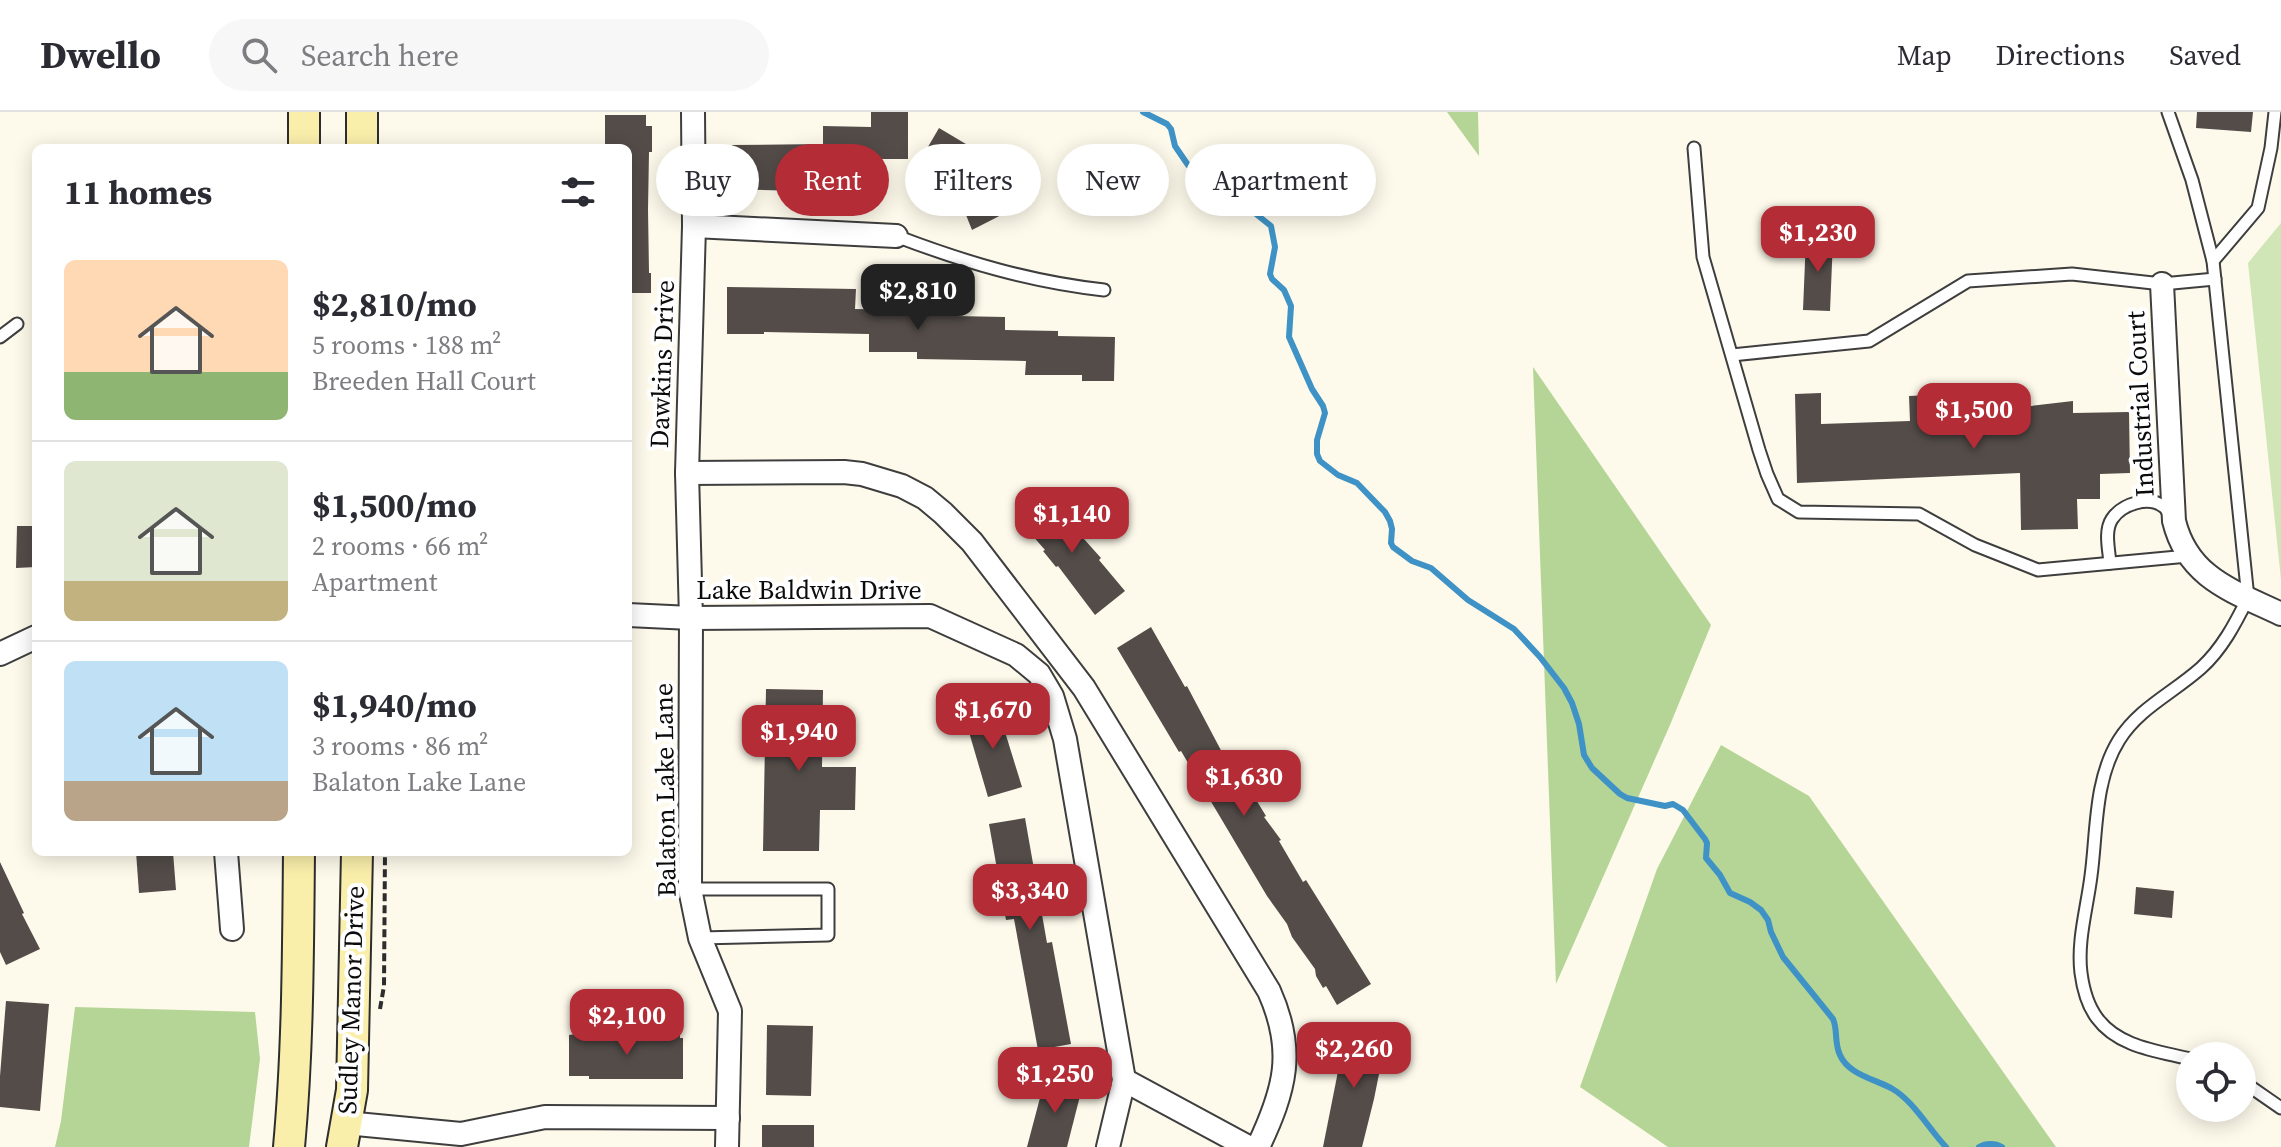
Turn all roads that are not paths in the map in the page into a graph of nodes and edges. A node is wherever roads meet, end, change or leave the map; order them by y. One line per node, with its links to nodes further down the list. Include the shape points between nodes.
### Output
1 (304, 112): 6 (main road)
2 (362, 112): 7 (main road)
3 (693, 112): 9 (street, Dawkins Drive)
4 (2168, 112): 11 (lane)
5 (2275, 112): 11 (lane, via 2258,208)
6 (304, 144)
7 (362, 144)
8 (1694, 148): 17 (lane, via 1703,257)
9 (694, 226): 10 (street); 18 (street, Dawkins Drive)
10 (896, 236): 14 (lane, via 960,260 1060,285)
11 (2213, 261): 12 (lane)
12 (2215, 279): 13 (lane); 22 (lane)
13 (2162, 284): 17 (lane, via 2072,274 1968,281 1869,341); 19 (street, Industrial Court)
14 (1104, 290)
15 (17, 324): 16 (lane)
16 (0, 337)
17 (1732, 355): 21 (lane, via 1767,474 1778,499 1799,512 1919,514 1975,545 2038,570)
18 (687, 473): 25 (street, Dawkins Drive); 44 (street, via 862,474 925,498 972,542 1084,688 1269,991 1282,1027 1284,1061 1282,1089)
19 (2174, 521): 20 (street, Industrial Court); 21 (lane, Industrial Court, via 2153,502 2133,503 2120,511 2108,532)
20 (2188, 556): 21 (lane); 22 (street, Industrial Court, via 2215,582)
21 (2110, 563)
22 (2248, 598): 23 (street, Industrial Court); 34 (lane, via 2213,656 2141,713 2117,743 2101,790 2080,951 2087,997 2109,1031)
23 (2281, 614)
24 (632, 615): 25 (street, Lake Baldwin Drive)
25 (691, 618): 31 (street, Balaton Lake Lane); 35 (street, Lake Baldwin Drive, via 930,616 1016,655 1039,674 1065,739)
26 (32, 639): 27 (street)
27 (0, 654)
28 (226, 856): 32 (street)
29 (299, 856): 40 (main road, Sudley Manor Drive)
30 (357, 856): 39 (main road, Sudley Manor Drive, via 352,1090)
31 (690, 889): 33 (street, Balaton Lake Lane); 33 (lane, via 828,889 828,935)
32 (232, 929)
33 (700, 938): 38 (street, Balaton Lake Lane, via 730,1011)
34 (2176, 1055)
35 (1124, 1080): 42 (street, Lake Baldwin Drive); 43 (street)
36 (2256, 1091): 37 (lane)
37 (2281, 1108)
38 (728, 1118): 39 (street, via 545,1117 461,1134); 41 (street, Balaton Lake Lane)
39 (344, 1135)
40 (289, 1147)
41 (727, 1147)
42 (1108, 1147)
43 (1248, 1147)
44 (1258, 1147)

